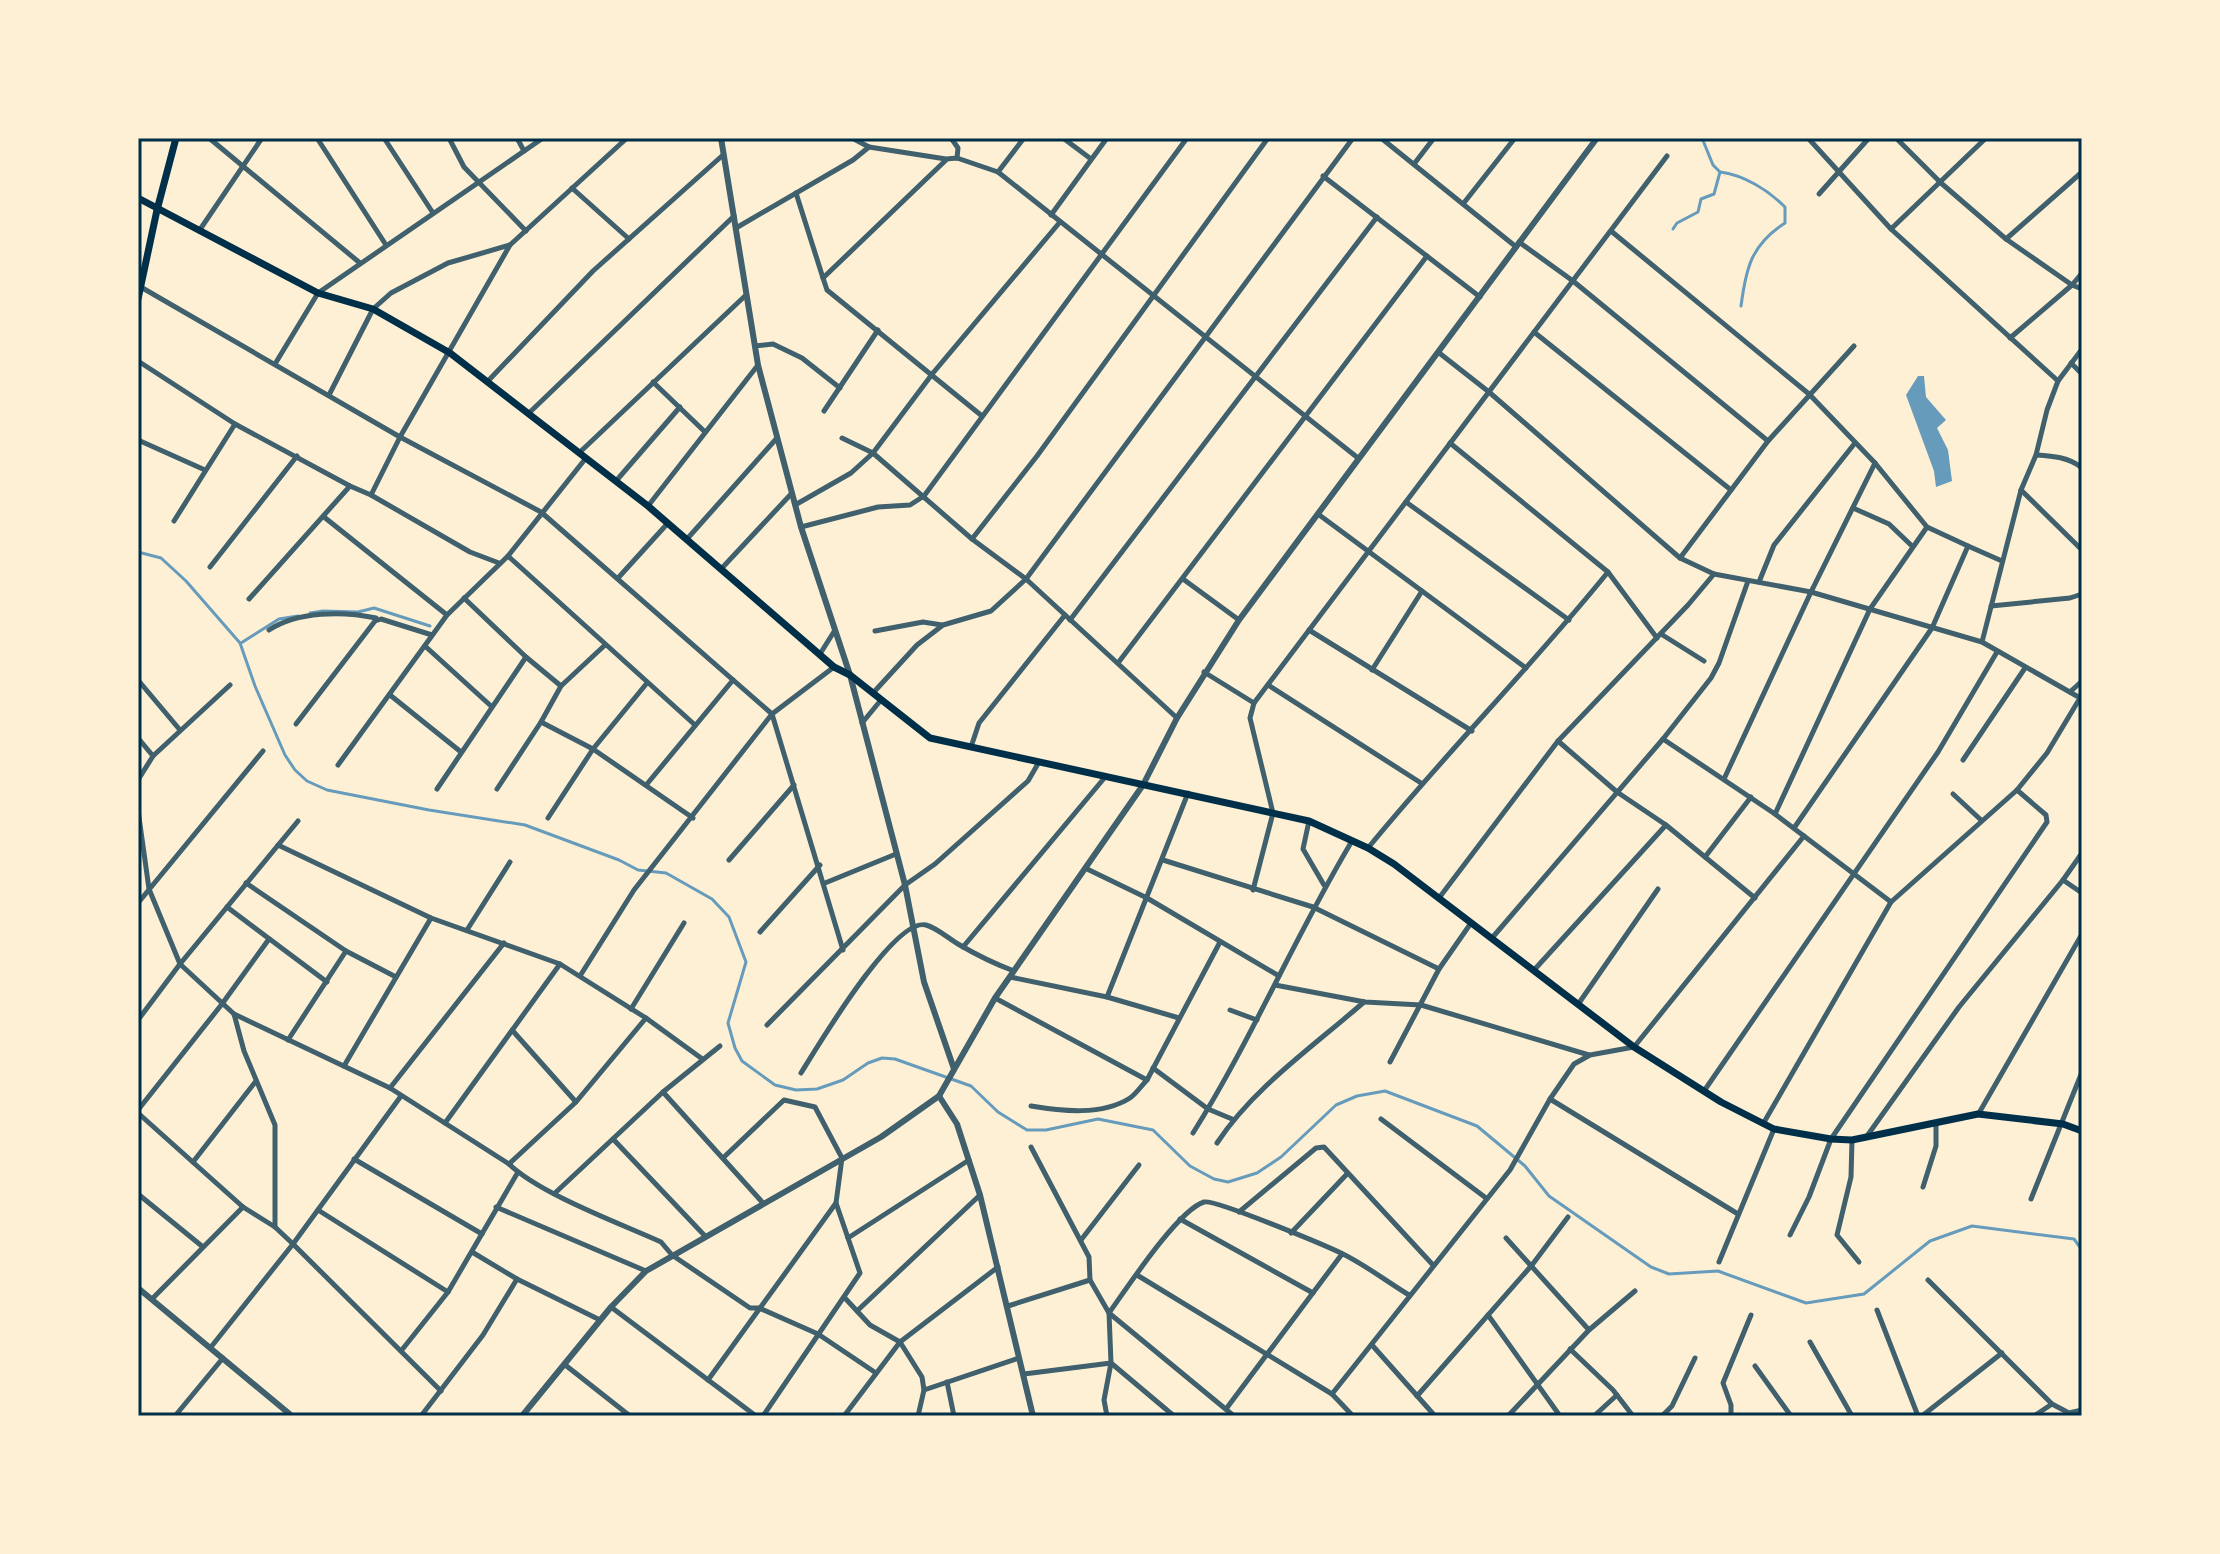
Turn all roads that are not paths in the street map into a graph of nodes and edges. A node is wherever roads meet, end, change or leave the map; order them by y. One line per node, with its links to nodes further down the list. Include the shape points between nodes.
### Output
1 (176, 138): 47 (main road)
2 (209, 138): 35 (street)
3 (262, 138): 35 (street)
4 (317, 138): 61 (street)
5 (384, 138): 48 (street)
6 (449, 138): 40 (street)
7 (517, 138): 28 (street)
8 (543, 138): 28 (street)
9 (627, 138): 42 (street)
10 (721, 138): 29 (street)
11 (852, 138): 27 (street)
12 (951, 138): 31 (street)
13 (1024, 138): 37 (street)
14 (1063, 138): 33 (street)
15 (1107, 138): 33 (street)
16 (1187, 138): 63 (street)
17 (1268, 138): 74 (street)
18 (1353, 138): 39 (street)
19 (1381, 138): 34 (street)
20 (1434, 138): 34 (street)
21 (1515, 138): 46 (street)
22 (1597, 138): 60 (street)
23 (1808, 138): 36 (street)
24 (1869, 138): 36 (street)
25 (1896, 138): 41 (street)
26 (1985, 138): 41 (street)
27 (869, 147): 32 (street); 43 (street)
28 (524, 151): 40 (street)
29 (723, 155): 50 (street); 58 (street)
30 (1667, 156): 57 (street)
31 (957, 158): 32 (street); 37 (street)
32 (946, 159): 67 (street)
33 (1091, 159): 49 (street)
34 (1414, 164): 46 (street)
35 (243, 166): 55 (street); 65 (street)
36 (1838, 171): 44 (street); 54 (street)
37 (998, 172): 49 (street)
38 (2082, 172): 59 (street)
39 (1323, 176): 51 (street); 80 (street)
40 (478, 182): 48 (street); 56 (street)
41 (1941, 183): 54 (street); 59 (street)
42 (572, 188): 56 (street); 58 (street)
43 (796, 193): 53 (street); 67 (street)
44 (1819, 194)
45 (138, 198): 47 (main road)
46 (1463, 204): 60 (street)
47 (157, 210): 55 (main road); 70 (main road)
48 (433, 213): 61 (street)
49 (1051, 215): 52 (street)
50 (734, 216): 53 (street); 103 (street)
51 (1377, 217): 64 (street); 93 (street)
52 (1060, 222): 63 (street); 91 (street)
53 (736, 228): 73 (street)
54 (1891, 229): 81 (street)
55 (199, 231): 72 (main road)
56 (526, 231): 62 (street)
57 (1611, 231): 68 (street); 99 (street)
58 (629, 239): 94 (street)
59 (2006, 239): 69 (street)
60 (1517, 244): 68 (street); 75 (street)
61 (387, 245): 65 (street)
62 (510, 245): 77 (street, via 448,263 391,293); 86 (street)
63 (1101, 255): 74 (street); 104 (street)
64 (1427, 256): 75 (street); 105 (street)
65 (360, 263): 72 (street)
66 (2082, 273): 69 (street)
67 (823, 278): 78 (street, via 827,290)
68 (1573, 281): 79 (street); 112 (street)
69 (2072, 285): 71 (street); 81 (street)
70 (139, 286): 76 (main road); 89 (street)
71 (2082, 289)
72 (318, 293): 77 (main road); 89 (street)
73 (746, 295): 82 (street); 95 (street)
74 (1153, 296): 80 (street); 142 (street)
75 (1480, 297): 85 (street)
76 (138, 299)
77 (373, 309): 86 (main road); 100 (street)
78 (878, 330): 91 (street); 97 (street)
79 (1534, 332): 98 (street); 125 (street)
80 (1205, 337): 93 (street); 156 (street)
81 (2010, 338): 96 (street)
82 (755, 346): 90 (street); 97 (street, via 773,344 802,358)
83 (1854, 346): 99 (street)
84 (2082, 349): 88 (street)
85 (1438, 352): 98 (street); 119 (street)
86 (450, 353): 94 (main road); 108 (street)
87 (138, 361): 106 (street)
88 (2071, 363): 92 (street); 96 (street)
89 (275, 364): 100 (street)
90 (758, 365): 107 (street); 109 (street)
91 (933, 373): 104 (street); 115 (street)
92 (2082, 374)
93 (1255, 377): 105 (street); 168 (street)
94 (488, 381): 103 (main road)
95 (653, 381): 101 (street); 118 (street)
96 (2058, 381): 116 (street)
97 (840, 388): 102 (street)
98 (1489, 392): 113 (street); 148 (street)
99 (1809, 394): 112 (street); 114 (street)
100 (329, 395): 108 (street)
101 (680, 407): 107 (street); 123 (street)
102 (824, 411)
103 (528, 414): 118 (main road)
104 (982, 416): 129 (street)
105 (1306, 417): 119 (street); 157 (street)
106 (235, 424): 117 (street); 122 (street)
107 (704, 431): 132 (street)
108 (400, 437): 128 (street); 134 (street)
109 (777, 438): 127 (street); 141 (street)
110 (842, 438): 115 (street)
111 (138, 440): 122 (street)
112 (1768, 441): 125 (street)
113 (1450, 443): 130 (street); 153 (street)
114 (1855, 443): 120 (street); 159 (street, via 1774,545)
115 (873, 453): 129 (street); 131 (street, via 851,473)
116 (2036, 455): 121 (street, via 2057,456); 126 (street)
117 (297, 456): 124 (street); 151 (street)
118 (582, 456): 123 (main road); 134 (street)
119 (1358, 458): 135 (street)
120 (1875, 463): 133 (street); 140 (street)
121 (2082, 468)
122 (205, 470): 137 (street)
123 (616, 482): 132 (main road)
124 (350, 486): 128 (street); 136 (street)
125 (1731, 490): 148 (street)
126 (2021, 490): 146 (street); 149 (street)
127 (792, 493): 131 (street); 152 (street)
128 (371, 495): 150 (street)
129 (924, 496): 139 (street, via 910,505 878,507); 142 (street)
130 (1406, 502): 145 (street); 171 (street)
131 (795, 505): 139 (street)
132 (648, 506): 138 (main road)
133 (1853, 508): 143 (street, via 1889,524); 161 (street)
134 (541, 512): 147 (street); 155 (street)
135 (1318, 514): 145 (street); 170 (street)
136 (324, 517): 164 (street); 167 (street)
137 (174, 521)
138 (668, 523): 141 (main road); 155 (street)
139 (801, 527): 175 (street)
140 (1927, 527): 143 (street); 144 (street)
141 (687, 539): 152 (main road)
142 (972, 539): 156 (street)
143 (1912, 546): 166 (street)
144 (1968, 546): 149 (street); 173 (street)
145 (1370, 550): 160 (street); 176 (street)
146 (2082, 550)
147 (508, 556): 150 (street); 181 (street)
148 (1680, 558): 154 (street)
149 (2002, 561): 165 (street)
150 (499, 563): 163 (street)
151 (210, 567)
152 (722, 568): 184 (main road)
153 (1608, 572): 171 (street); 179 (street)
154 (1714, 574): 158 (street); 179 (street)
155 (618, 578): 195 (street)
156 (1026, 579): 168 (street); 172 (street, via 991,611)
157 (1183, 579): 170 (street); 187 (street)
158 (1748, 581): 159 (street); 217 (street, via 1715,671)
159 (1759, 582): 161 (street)
160 (1422, 591): 189 (street); 191 (street)
161 (1811, 592): 166 (street); 228 (street)
162 (2082, 594): 165 (street)
163 (464, 598): 167 (street); 185 (street)
164 (249, 599)
165 (1991, 606): 180 (street)
166 (1870, 609): 173 (street); 243 (street)
167 (447, 615): 178 (street)
168 (1068, 617): 187 (street); 219 (street, via 979,723)
169 (381, 619): 174 (street, via 325,615 282,622); 178 (street); 212 (street, via 370,624)
170 (1239, 620): 192 (street)
171 (1569, 620): 189 (street)
172 (943, 625): 177 (street, via 923,622); 202 (street)
173 (1932, 628): 180 (street); 250 (street)
174 (269, 630)
175 (835, 630): 184 (street); 193 (street)
176 (1309, 630): 191 (street); 199 (street)
177 (875, 631)
178 (432, 635): 182 (street)
179 (1659, 636): 186 (street); 218 (street)
180 (1982, 642): 183 (street)
181 (605, 645): 197 (street); 200 (street)
182 (425, 646): 203 (street); 207 (street)
183 (1997, 652): 190 (street); 263 (street, via 1938,752)
184 (820, 654): 188 (main road)
185 (526, 657): 200 (street); 207 (street)
186 (1704, 661)
187 (1118, 663): 209 (street)
188 (834, 667): 193 (main road); 208 (street)
189 (1526, 668): 215 (street)
190 (2025, 668): 201 (street); 224 (street)
191 (1372, 670): 215 (street)
192 (1204, 672): 206 (street); 209 (street)
193 (850, 675): 202 (main road); 211 (street)
194 (138, 680): 214 (street)
195 (733, 680): 208 (street); 213 (street)
196 (2082, 681): 201 (street)
197 (647, 683): 213 (street); 220 (street)
198 (230, 685): 214 (street)
199 (1268, 685): 206 (street); 230 (street)
200 (561, 686): 210 (street)
201 (2070, 692): 204 (street)
202 (873, 693): 205 (main road)
203 (390, 695): 222 (street); 226 (street)
204 (2081, 698): 236 (street)
205 (881, 700): 211 (street); 219 (main road, via 930,738)
206 (1254, 703): 242 (street, via 1250,718)
207 (491, 706): 222 (street)
208 (772, 714): 232 (street); 245 (street)
209 (1177, 718): 233 (street)
210 (541, 722): 220 (street); 235 (street)
211 (862, 723): 256 (street)
212 (296, 724)
213 (695, 725): 231 (street)
214 (180, 730): 223 (street)
215 (1472, 731): 230 (street)
216 (138, 738): 223 (street)
217 (1663, 739): 228 (street); 237 (street)
218 (1558, 741): 237 (street); 274 (street)
219 (971, 747): 225 (main road)
220 (593, 749): 231 (street); 244 (street)
221 (263, 751): 269 (street)
222 (461, 752): 234 (street)
223 (153, 756): 229 (street)
224 (1963, 760)
225 (1039, 762): 227 (main road); 267 (street, via 1028,781)
226 (338, 765)
227 (1106, 776): 233 (main road); 291 (street)
228 (1724, 779): 240 (street)
229 (138, 780)
230 (1421, 783): 254 (street)
231 (647, 784): 245 (street)
232 (795, 785): 258 (street); 261 (street)
233 (1143, 785): 238 (main road); 262 (street)
234 (437, 789)
235 (497, 789)
236 (2017, 790): 246 (street); 354 (street, via 2046,815 2047,822)
237 (1617, 792): 249 (street); 287 (street)
238 (1188, 793): 242 (main road); 259 (street)
239 (1953, 794): 246 (street)
240 (1751, 797): 243 (street); 257 (street)
241 (138, 810): 269 (street)
242 (1273, 813): 248 (main road); 271 (street)
243 (1775, 814): 250 (street)
244 (548, 818)
245 (693, 818): 299 (street, via 634,890)
246 (1981, 820): 276 (street)
247 (298, 821): 253 (street)
248 (1309, 821): 252 (main road); 268 (street, via 1303,849)
249 (1666, 825): 257 (street); 297 (street)
250 (1794, 828): 251 (street)
251 (1804, 836): 263 (street); 275 (street)
252 (1352, 841): 254 (main road); 268 (street)
253 (278, 845): 265 (street); 280 (street)
254 (1368, 848): 274 (main road)
255 (2082, 853): 264 (street)
256 (896, 854): 266 (street); 267 (street)
257 (1705, 857): 275 (street)
258 (729, 860)
259 (1163, 860): 271 (street); 273 (street)
260 (510, 862): 284 (street)
261 (820, 865): 266 (street); 285 (street)
262 (1085, 868): 273 (street); 298 (street)
263 (1854, 873): 276 (street); 333 (street)
264 (2063, 880): 272 (street); 352 (street, via 1959,1007)
265 (246, 883): 278 (street); 293 (street)
266 (825, 883): 292 (street)
267 (905, 885): 283 (street); 292 (street)
268 (1325, 886): 279 (street)
269 (149, 889): 277 (street); 294 (street)
270 (1658, 889): 307 (street)
271 (1253, 890): 279 (street)
272 (2082, 893)
273 (1147, 898): 289 (street); 304 (street)
274 (1439, 898): 282 (main road)
275 (1755, 898): 321 (street)
276 (1891, 902): 347 (street)
277 (138, 903)
278 (227, 907): 288 (street); 294 (street)
279 (1313, 907): 296 (street); 300 (street)
280 (431, 918): 284 (street); 301 (street)
281 (684, 923): 310 (street)
282 (1472, 923): 287 (main road); 296 (street)
283 (913, 926): 291 (street, via 925,925); 327 (street, via 924,982); 329 (street, via 885,950)
284 (467, 930): 290 (street)
285 (760, 932)
286 (2082, 934): 342 (street)
287 (1492, 938): 297 (main road)
288 (269, 939): 302 (street); 308 (street)
289 (1220, 942): 300 (street); 314 (street)
290 (504, 943): 295 (street); 332 (street)
291 (963, 947): 298 (street)
292 (843, 950): 317 (street)
293 (346, 951): 301 (street); 302 (street)
294 (180, 964): 308 (street); 315 (street)
295 (560, 964): 299 (street); 318 (street)
296 (1439, 969): 309 (street)
297 (1535, 969): 307 (main road)
298 (1012, 974): 304 (street); 305 (street)
299 (580, 976): 310 (street)
300 (1279, 976): 303 (street)
301 (396, 977): 325 (street)
302 (327, 982): 319 (street)
303 (1275, 985): 306 (street); 316 (street)
304 (1107, 997): 314 (street)
305 (995, 998): 327 (street); 330 (street)
306 (1365, 1002): 309 (street); 343 (street)
307 (1579, 1003): 321 (main road)
308 (222, 1004): 312 (street); 341 (street)
309 (1421, 1005): 322 (street); 324 (street)
310 (631, 1009): 313 (street)
311 (1230, 1010): 316 (street)
312 (234, 1014): 319 (street); 331 (street)
313 (646, 1018): 323 (street); 338 (street)
314 (1179, 1018): 326 (street)
315 (138, 1020)
316 (1257, 1020): 340 (street)
317 (767, 1025)
318 (512, 1030): 338 (street); 345 (street)
319 (288, 1040): 325 (street)
320 (720, 1046): 323 (street)
321 (1634, 1047): 322 (street); 333 (main road)
322 (1590, 1055): 337 (street, via 1574,1064)
323 (701, 1058): 334 (street)
324 (1390, 1062)
325 (344, 1066): 332 (street)
326 (1153, 1068): 330 (street); 340 (street)
327 (954, 1069): 336 (street)
328 (2082, 1072): 348 (street)
329 (801, 1073)
330 (1147, 1080): 339 (street, via 1130,1098 1093,1110)
331 (256, 1081): 362 (street); 382 (street, via 275,1125)
332 (390, 1088): 335 (street)
333 (1704, 1091): 347 (main road)
334 (663, 1092): 353 (street); 358 (street)
335 (401, 1096): 345 (street); 360 (street)
336 (939, 1096): 359 (street); 361 (street, via 957,1124)
337 (1550, 1099): 371 (street, via 1510,1170); 379 (street)
338 (576, 1102): 363 (street)
339 (1031, 1106)
340 (1208, 1109): 343 (street); 351 (street)
341 (138, 1111): 362 (street)
342 (1978, 1114): 346 (main road); 348 (main road)
343 (1233, 1119): 356 (street)
344 (1381, 1119): 371 (street)
345 (445, 1123): 363 (street)
346 (1936, 1123): 352 (main road); 367 (street, via 1936,1146)
347 (1763, 1124): 349 (main road)
348 (2063, 1124): 350 (main road); 372 (street)
349 (1774, 1129): 354 (main road); 379 (street)
350 (2082, 1131)
351 (1193, 1133)
352 (1865, 1138): 355 (main road)
353 (613, 1139): 368 (street); 386 (street)
354 (1831, 1139): 355 (main road); 385 (street)
355 (1852, 1140): 396 (street, via 1851,1177 1837,1235)
356 (1217, 1143)
357 (1031, 1147): 389 (street)
358 (723, 1158): 359 (street, via 784,1100 815,1107); 373 (street)
359 (842, 1158): 373 (street); 374 (street)
360 (354, 1159): 377 (street); 384 (street)
361 (969, 1160): 370 (street); 387 (street)
362 (193, 1162): 375 (street)
363 (509, 1164): 365 (street)
364 (1139, 1165): 389 (street)
365 (518, 1172): 368 (street); 376 (street)
366 (1347, 1174): 378 (street, via 1324,1147 1316,1148); 383 (street); 397 (street)
367 (1923, 1187)
368 (555, 1193): 394 (street, via 661,1242)
369 (138, 1194): 391 (street)
370 (980, 1195): 399 (street); 416 (street)
371 (1486, 1198): 397 (street)
372 (2031, 1199)
373 (763, 1203): 386 (street)
374 (836, 1203): 387 (street); 414 (street)
375 (243, 1207): 382 (street); 391 (street)
376 (496, 1207): 384 (street); 400 (street)
377 (318, 1210): 390 (street); 407 (street)
378 (1239, 1212): 381 (street, via 1210,1201); 383 (street)
379 (1738, 1214): 395 (street)
380 (1568, 1217): 398 (street)
381 (1180, 1219): 401 (street); 408 (street)
382 (275, 1227): 390 (street)
383 (1291, 1233): 393 (street)
384 (482, 1234): 392 (street)
385 (1790, 1235)
386 (705, 1236): 394 (street)
387 (848, 1238): 410 (street, via 860,1273)
388 (1506, 1238): 398 (street)
389 (1080, 1241): 403 (street, via 1089,1257)
390 (293, 1244): 426 (street); 428 (street)
391 (203, 1247): 411 (street)
392 (472, 1252): 402 (street); 407 (street)
393 (1342, 1254): 408 (street); 409 (street)
394 (672, 1255): 400 (street); 414 (street, via 750,1308)
395 (1719, 1262)
396 (1859, 1262)
397 (1433, 1265): 409 (street)
398 (1532, 1265): 418 (street); 421 (street)
399 (999, 1266): 412 (street); 423 (street)
400 (646, 1271): 413 (street)
401 (1137, 1275): 417 (street); 429 (street)
402 (517, 1279): 420 (street); 443 (street)
403 (1090, 1280): 412 (street); 417 (street)
404 (1928, 1280): 430 (street)
405 (138, 1288): 411 (street)
406 (1635, 1291): 421 (street)
407 (448, 1292): 428 (street)
408 (1313, 1293): 429 (street)
409 (1409, 1295): 425 (street)
410 (844, 1297): 416 (street); 422 (street)
411 (152, 1299): 426 (street)
412 (1008, 1306): 432 (street)
413 (611, 1307): 420 (street); 439 (street)
414 (759, 1308): 422 (street); 439 (street)
415 (1877, 1310): 474 (street)
416 (857, 1311): 423 (street)
417 (1109, 1313): 434 (street); 448 (street)
418 (1488, 1315): 441 (street); 446 (street)
419 (1751, 1315): 471 (street, via 1723,1383)
420 (600, 1320): 435 (street)
421 (1589, 1330): 427 (street)
422 (818, 1334): 437 (street); 456 (street)
423 (900, 1342): 437 (street); 442 (street, via 922,1377)
424 (1810, 1342): 473 (street)
425 (1372, 1345): 444 (street); 446 (street)
426 (211, 1347): 431 (street)
427 (1570, 1349): 441 (street); 445 (street)
428 (401, 1351): 443 (street)
429 (1268, 1353): 444 (street); 448 (street)
430 (2002, 1353): 447 (street); 474 (street)
431 (223, 1357): 450 (street); 451 (street)
432 (1020, 1357): 438 (street); 440 (street)
433 (1695, 1358): 470 (street)
434 (1111, 1363): 438 (street); 461 (street, via 1104,1400); 462 (street)
435 (564, 1364): 453 (street); 454 (street)
436 (1755, 1366): 472 (street)
437 (876, 1373): 457 (street)
438 (1024, 1374): 460 (street)
439 (708, 1380): 455 (street)
440 (947, 1382): 442 (street); 459 (street)
441 (1537, 1384): 466 (street); 467 (street)
442 (924, 1390): 458 (street)
443 (441, 1391): 452 (street)
444 (1332, 1394): 464 (street)
445 (1617, 1395): 468 (street); 469 (street)
446 (1417, 1396): 465 (street)
447 (2052, 1404): 449 (street, via 2069,1413); 475 (street)
448 (1226, 1409): 463 (street)
449 (2082, 1410)
450 (175, 1416)
451 (292, 1416)
452 (421, 1416)
453 (522, 1416)
454 (630, 1416)
455 (756, 1416)
456 (763, 1416)
457 (844, 1416)
458 (918, 1416)
459 (954, 1416)
460 (1033, 1416)
461 (1107, 1416)
462 (1174, 1416)
463 (1234, 1416)
464 (1353, 1416)
465 (1435, 1416)
466 (1508, 1416)
467 (1560, 1416)
468 (1594, 1416)
469 (1633, 1416)
470 (1662, 1416)
471 (1731, 1416)
472 (1791, 1416)
473 (1852, 1416)
474 (1920, 1416)
475 (2034, 1416)

